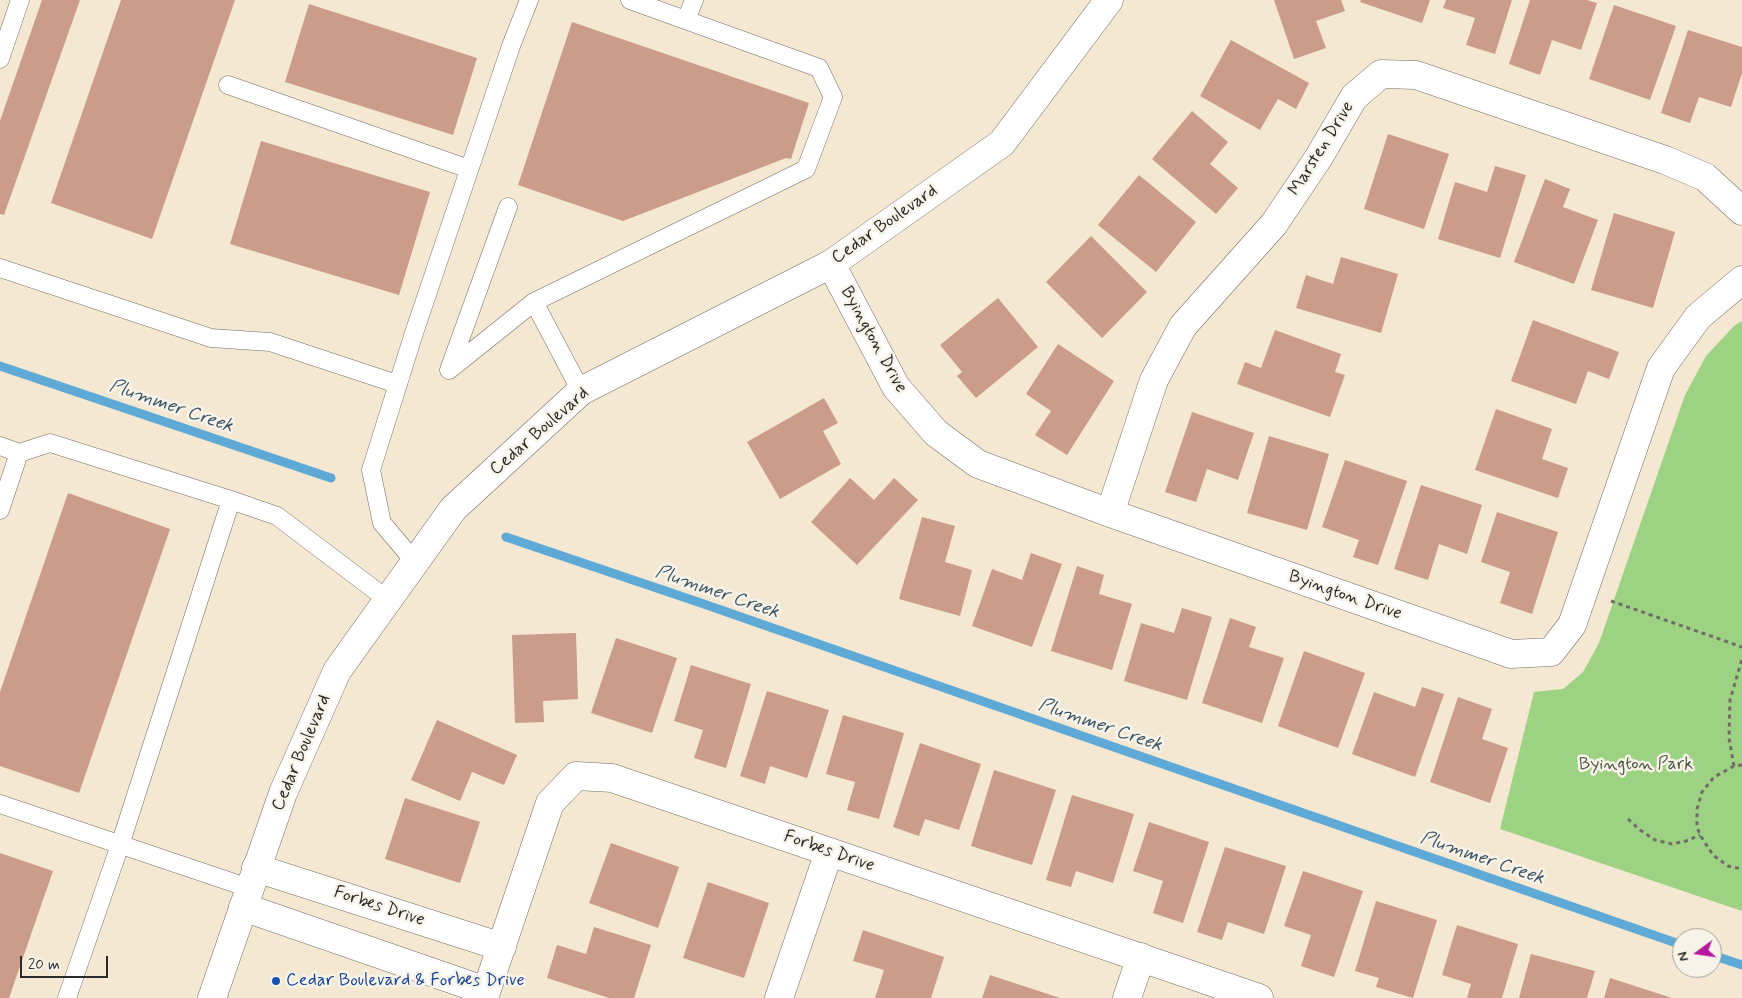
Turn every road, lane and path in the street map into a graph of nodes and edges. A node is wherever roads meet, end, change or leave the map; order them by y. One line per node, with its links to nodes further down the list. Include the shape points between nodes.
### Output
1 (20, 0): 6 (lane)
2 (529, 0): 10 (lane)
3 (630, 0): 7 (lane)
4 (694, 0): 7 (lane)
5 (1109, 0): 13 (street, Cedar Boulevard, via 1002,143)
6 (6, 19): 8 (lane)
7 (686, 20): 16 (lane, via 819,68 833,97 806,169)
8 (0, 59)
9 (228, 85): 10 (lane)
10 (469, 170): 17 (lane)
11 (508, 207): 16 (lane, via 449,370)
12 (1742, 211): 23 (street, Marsten Drive, via 1705,177 1665,160 1416,75 1381,74 1354,97 1274,224 1183,326 1154,380)
13 (831, 264): 18 (street, Cedar Boulevard); 23 (street, Byington Drive, via 896,387 936,434 978,464)
14 (0, 268): 17 (lane, via 211,338 270,342)
15 (1742, 280): 25 (street, Byington Drive, via 1698,316 1661,368)
16 (534, 302): 18 (lane)
17 (397, 384): 24 (lane, via 371,470 382,523)
18 (580, 391): 24 (street, Cedar Boulevard, via 453,509)
19 (0, 446): 20 (lane)
20 (19, 453): 21 (lane, via 50,443); 22 (lane)
21 (231, 500): 26 (lane, via 277,516); 34 (lane)
22 (0, 510)
23 (1110, 513): 25 (street, Byington Drive, via 1511,654 1551,652 1572,626)
24 (415, 562): 26 (street, Cedar Boulevard)
25 (1584, 592): 27 (path)
26 (388, 600): 37 (street, Cedar Boulevard, via 337,671 282,792)
27 (1742, 647)
28 (1742, 659): 30 (path, via 1730,700 1729,738)
29 (1742, 765): 30 (path)
30 (1734, 766): 33 (path, via 1714,777 1702,792 1697,809)
31 (0, 804): 34 (lane)
32 (1628, 819): 33 (path, via 1654,840 1672,844)
33 (1700, 835): 36 (path, via 1713,855 1728,866)
34 (120, 844): 37 (lane); 41 (lane)
35 (829, 852): 38 (street, Forbes Drive, via 612,778 576,776 550,804); 39 (street, Forbes Drive); 43 (street)
36 (1742, 869)
37 (249, 888): 38 (street, Forbes Drive); 40 (street, Forbes Drive); 42 (street, Cedar Boulevard)
38 (502, 947): 40 (street, Forbes Drive)
39 (1141, 957): 44 (street); 45 (street, Forbes Drive)
40 (485, 994)
41 (67, 998)
42 (212, 998)
43 (779, 998)
44 (1127, 998)
45 (1259, 998)

